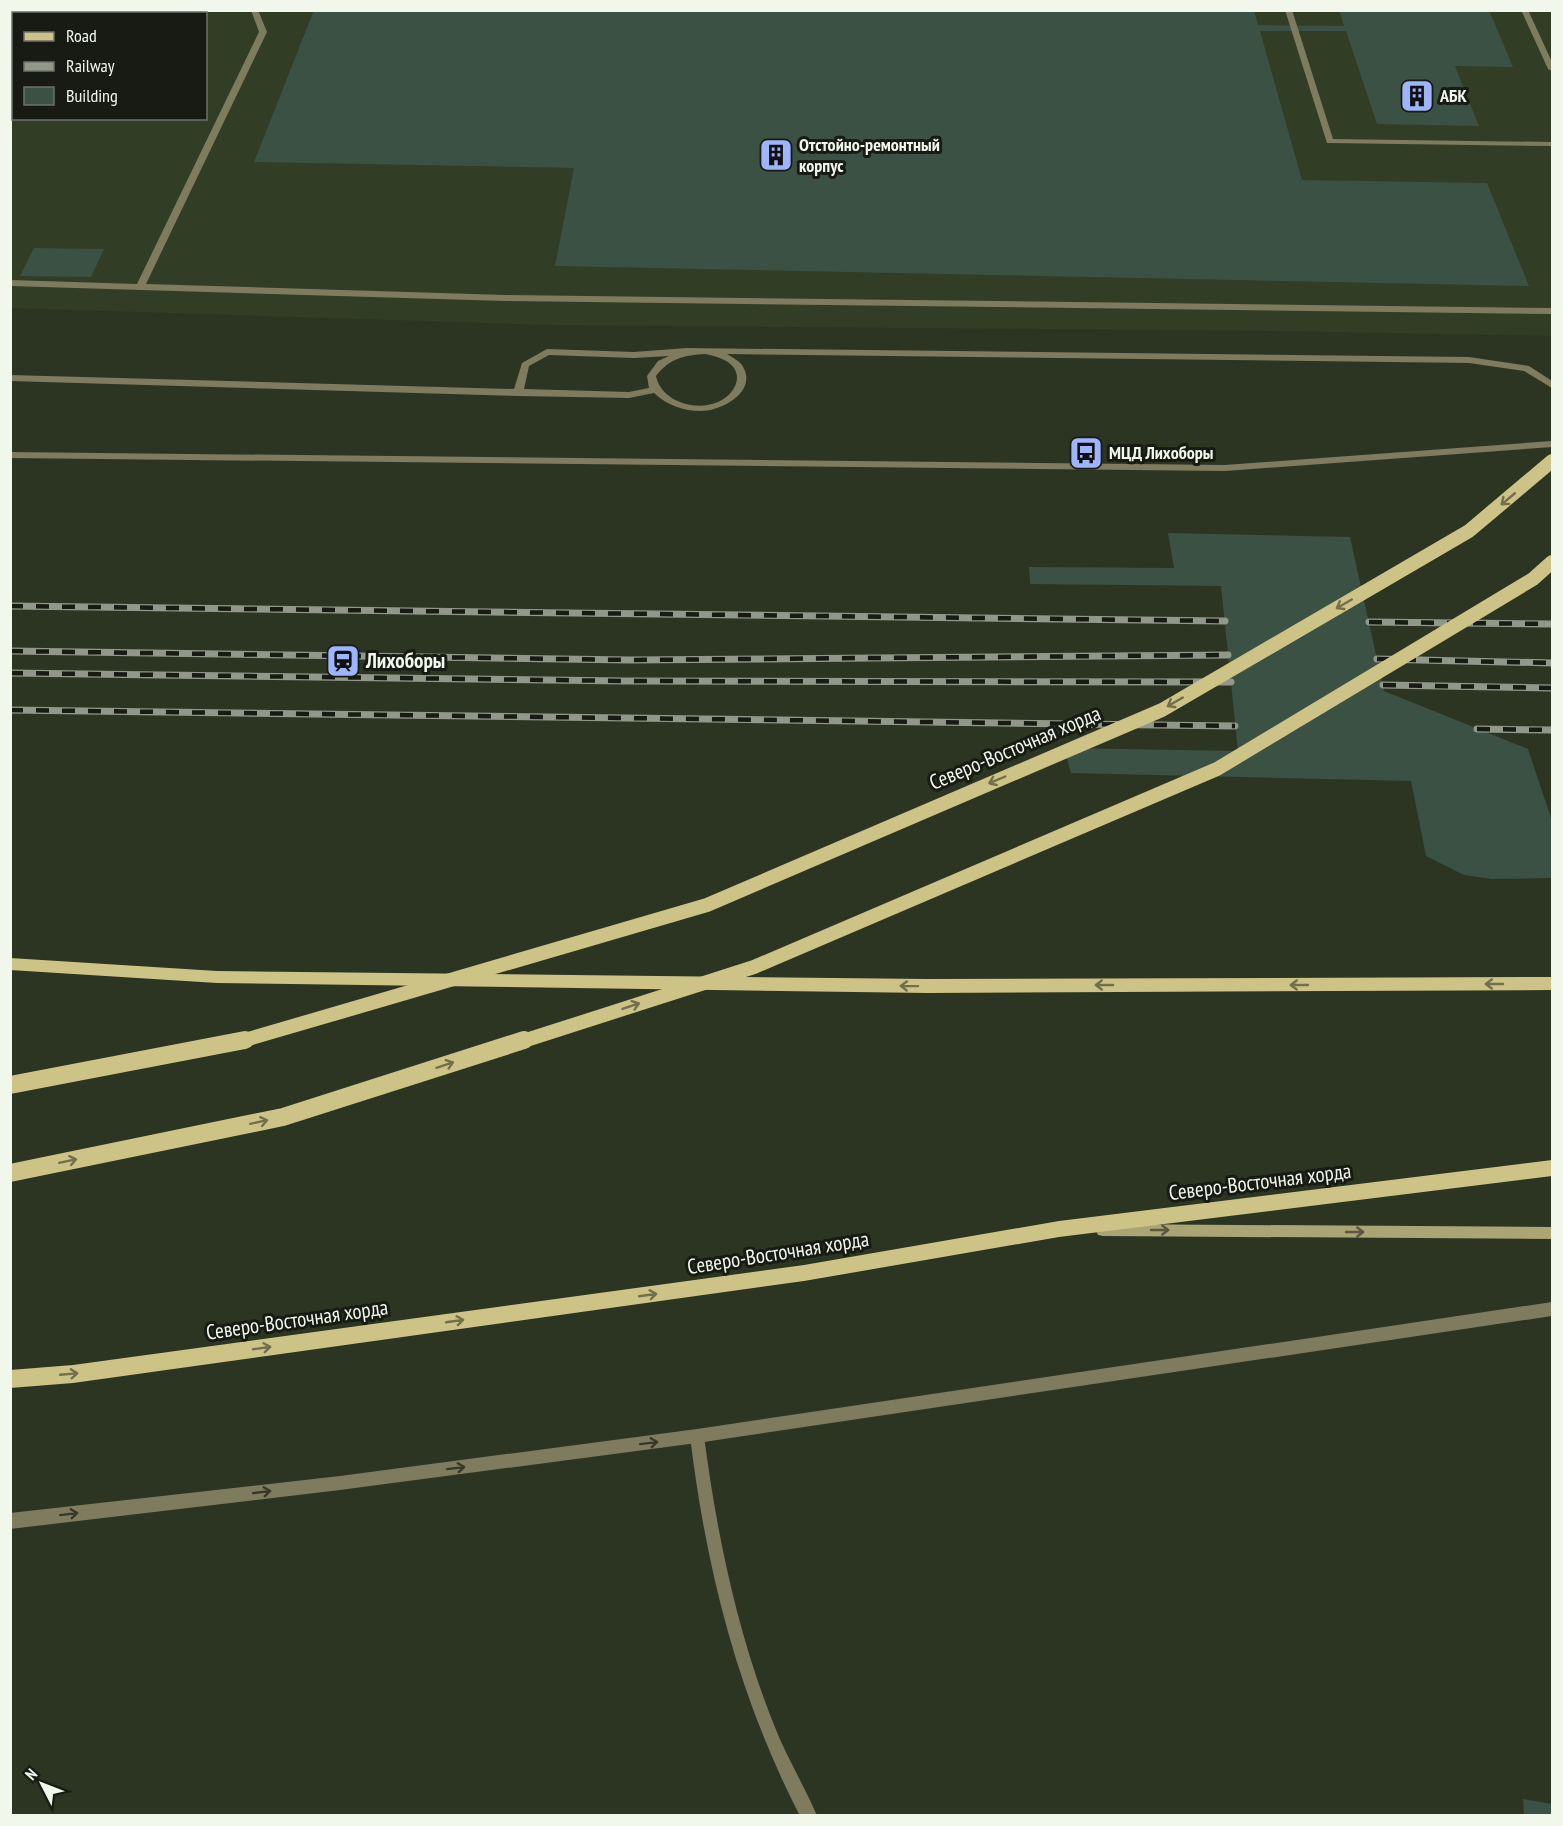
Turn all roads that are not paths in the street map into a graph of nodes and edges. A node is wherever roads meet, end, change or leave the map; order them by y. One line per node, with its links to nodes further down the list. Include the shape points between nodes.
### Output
1 (254, 10): 7 (street, via 263,32)
2 (1288, 10): 5 (street, via 1330,141)
3 (1524, 10): 4 (street)
4 (1552, 69)
5 (1552, 144)
6 (10, 283): 7 (street)
7 (140, 287): 8 (street, via 505,298)
8 (1552, 311)
9 (687, 351): 10 (street); 13 (street, via 657,366 651,378); 14 (street, via 634,356 547,352 525,365)
10 (705, 351): 12 (street, via 1469,360 1526,368); 13 (street, via 724,356 738,366 742,379 737,392 726,401 691,408 668,402)
11 (10, 378): 14 (street)
12 (1552, 385)
13 (654, 390): 14 (street, via 629,395)
14 (518, 393)
15 (1552, 444): 16 (street, via 1225,468)
16 (10, 455)
17 (1552, 461): 21 (main road, Северо-Восточная хорда, one-way to 21, bridge, via 1469,531 1162,710 707,904 246,1040)
18 (1552, 562): 23 (main road, one-way to 18, bridge, via 283,1117 754,967 1217,769 1533,579)
19 (10, 964): 20 (main road, one-way to 19, via 928,986 217,977)
20 (1552, 984)
21 (10, 1085)
22 (1552, 1168): 24 (main road, Северо-Восточная хорда)
23 (10, 1173)
24 (1059, 1229): 25 (main road, one-way to 25); 27 (main road, Северо-Восточная хорда, one-way to 24, via 73,1374 804,1273)
25 (1552, 1233)
26 (1552, 1309): 28 (street)
27 (10, 1379)
28 (697, 1436): 29 (street, one-way to 28); 30 (street, via 702,1484 724,1592 764,1725)
29 (10, 1521)
30 (809, 1815)

